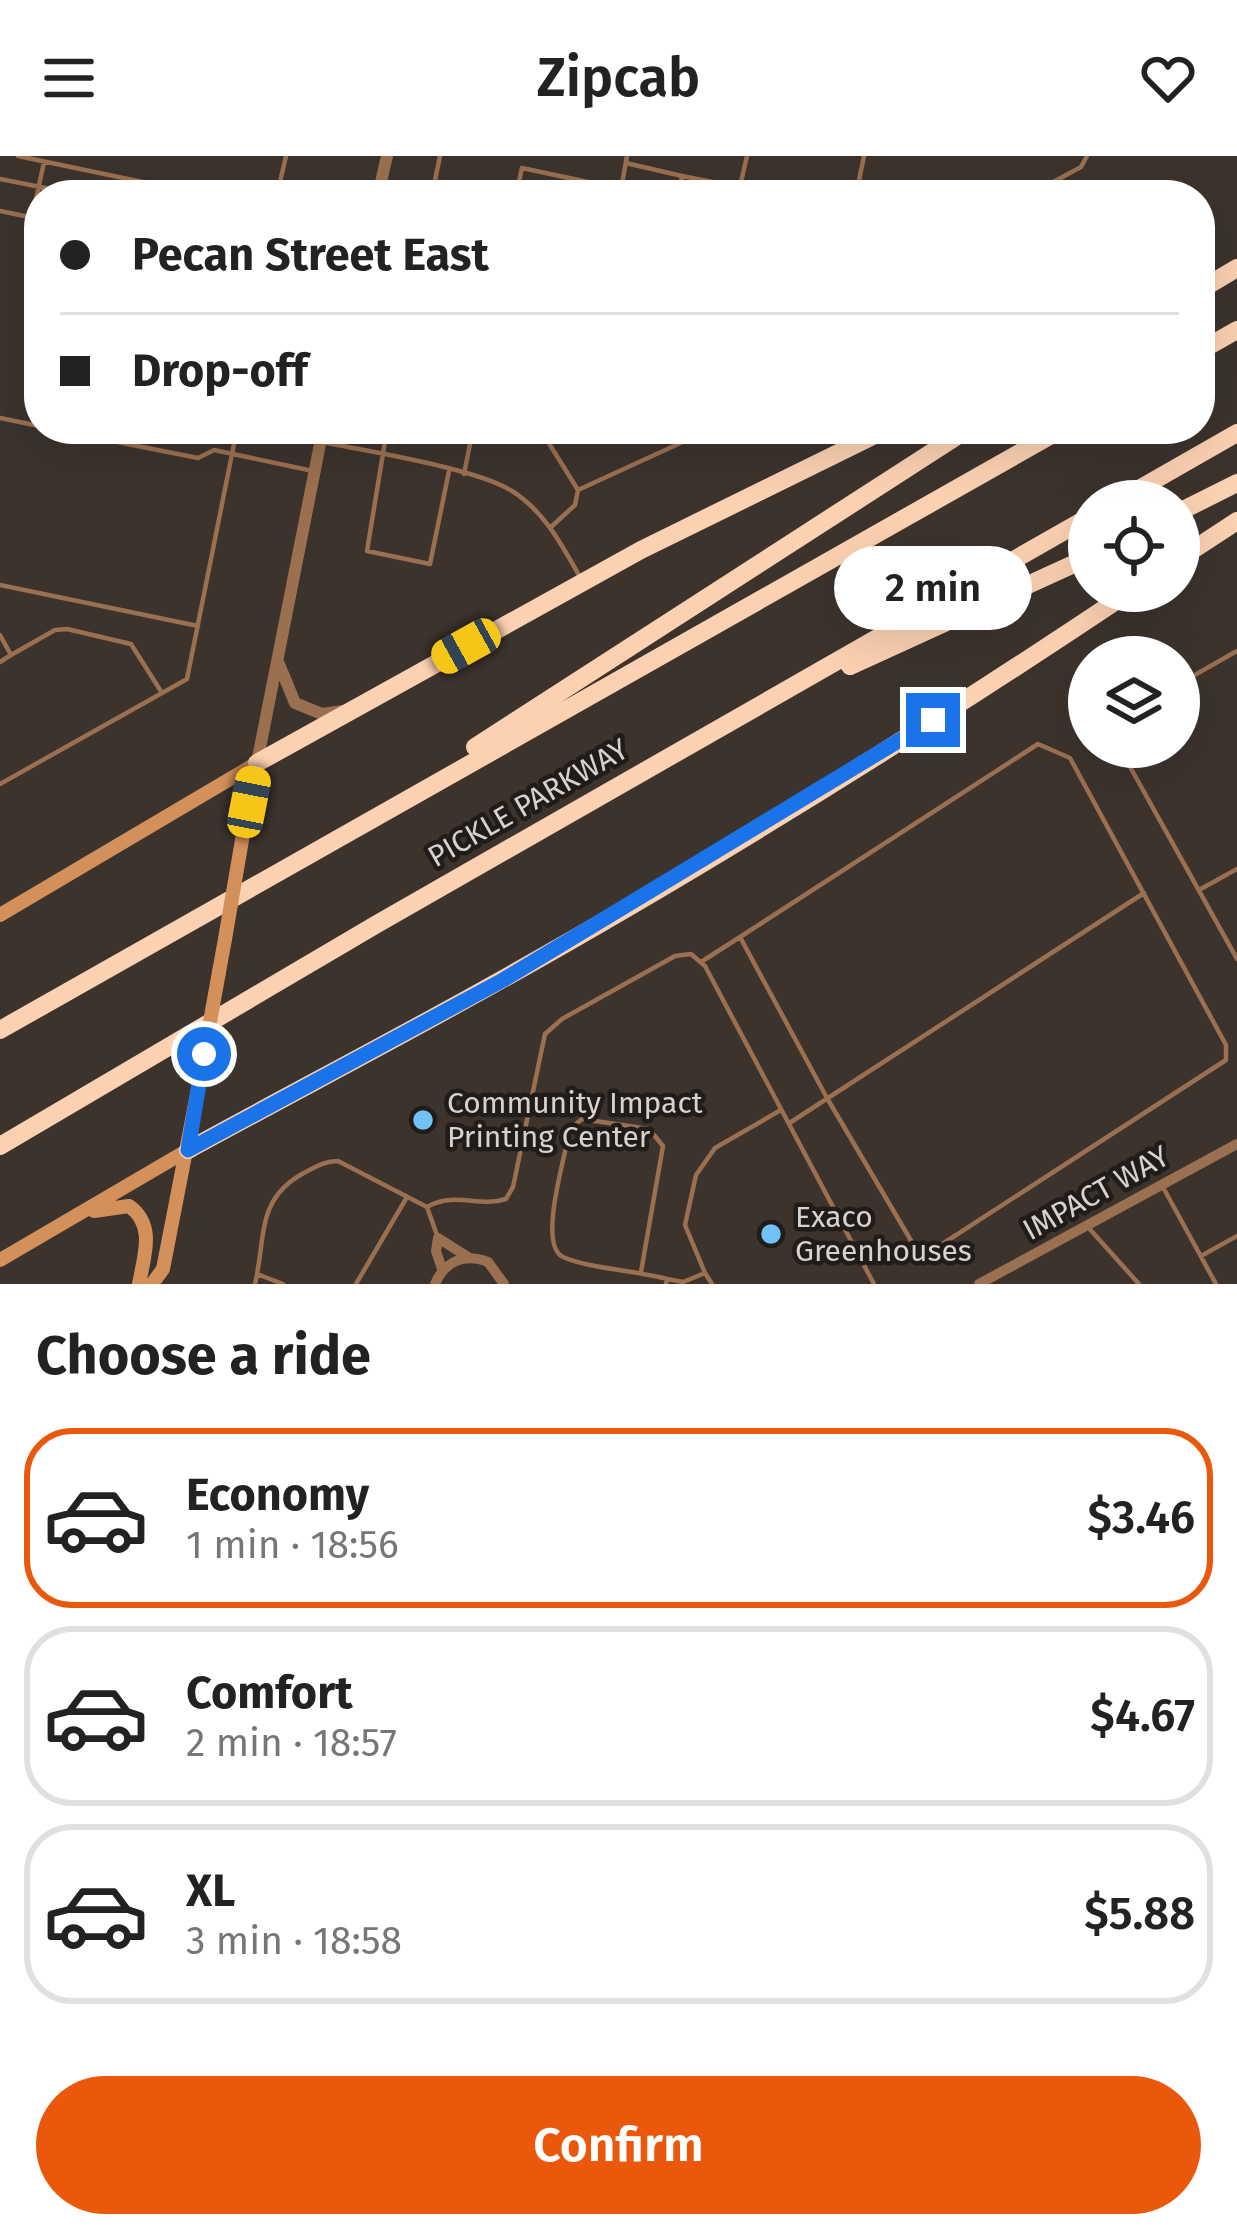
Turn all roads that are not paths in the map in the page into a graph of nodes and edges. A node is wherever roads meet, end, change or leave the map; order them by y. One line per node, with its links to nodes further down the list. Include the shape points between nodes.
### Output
1 (18, 156): 4 (lane)
2 (1087, 156): 12 (lane)
3 (627, 159): 5 (lane)
4 (44, 162): 6 (lane); 7 (lane)
5 (682, 176): 10 (lane); 11 (lane)
6 (40, 180)
7 (132, 180)
8 (519, 180): 9 (lane, via 522,168)
9 (571, 180)
10 (681, 180)
11 (697, 180)
12 (1057, 180)
13 (1237, 433): 32 (highway)
14 (127, 444): 25 (lane, via 197,458 214,450)
15 (234, 444): 25 (lane)
16 (319, 444): 29 (street)
17 (348, 444): 26 (lane)
18 (384, 444): 26 (lane)
19 (470, 444): 31 (lane)
20 (549, 444): 34 (lane)
21 (678, 444): 34 (lane)
22 (857, 444): 41 (highway)
23 (945, 444): 57 (highway)
24 (1035, 444): 57 (highway, PICKLE PARKWAY)
25 (232, 454): 29 (lane); 44 (lane)
26 (382, 455): 28 (lane); 30 (lane, via 367,551 430,564)
27 (441, 460): 28 (lane)
28 (439, 469): 30 (lane)
29 (314, 471): 48 (street)
30 (449, 471): 31 (lane)
31 (464, 474): 37 (lane, via 515,492)
32 (1155, 480)
33 (1237, 483): 35 (highway)
34 (578, 490): 37 (lane, via 575,505)
35 (1200, 502)
36 (1237, 521): 39 (highway)
37 (551, 527): 41 (lane)
38 (1068, 530): 53 (highway, PICKLE PARKWAY)
39 (1200, 545)
40 (1068, 567): 53 (highway)
41 (583, 582): 52 (highway)
42 (0, 585): 44 (lane)
43 (1100, 612): 71 (highway, via 503,980)
44 (198, 626): 51 (lane, via 187,679)
45 (0, 635): 47 (lane)
46 (1237, 652): 50 (lane)
47 (11, 655): 49 (lane); 51 (lane, via 55,630 131,644)
48 (278, 660): 52 (street, via 287,691 306,711); 54 (street)
49 (0, 662)
50 (1200, 672)
51 (163, 693): 56 (lane)
52 (350, 709): 54 (highway)
53 (742, 716): 70 (highway, PICKLE PARKWAY)
54 (256, 764): 61 (main road); 71 (main road, bridge)
55 (1131, 768): 59 (lane)
56 (0, 784)
57 (320, 848): 65 (highway, PICKLE PARKWAY)
58 (1237, 868): 59 (lane)
59 (1198, 890): 63 (lane)
60 (1144, 893): 62 (lane, via 1070,758 1039,744); 66 (lane); 66 (lane, via 1226,1045 1226,1060 930,1252 913,1244)
61 (0, 915)
62 (740, 937): 64 (lane); 66 (lane)
63 (1237, 959)
64 (700, 962): 67 (lane); 74 (lane, via 675,956 552,1027 540,1048 511,1195)
65 (0, 1030)
66 (827, 1098): 68 (lane)
67 (782, 1110): 68 (lane); 84 (lane, via 715,1148 696,1175 685,1225)
68 (789, 1124): 97 (lane)
69 (1237, 1144): 72 (street, IMPACT WAY)
70 (0, 1146)
71 (188, 1150): 75 (main road); 86 (main road)
72 (1161, 1184): 76 (street, IMPACT WAY); 79 (lane)
73 (407, 1197): 74 (lane); 85 (lane, via 338,1161 324,1162 282,1185 266,1210); 93 (lane)
74 (427, 1207): 78 (lane)
75 (83, 1213): 81 (main road); 89 (main road, via 120,1205 137,1211 147,1229)
76 (1086, 1225): 98 (street, IMPACT WAY); 99 (lane)
77 (1237, 1237): 79 (lane)
78 (438, 1238): 80 (street); 87 (street)
79 (1201, 1256): 100 (lane)
80 (468, 1257): 82 (street); 87 (street)
81 (0, 1260)
82 (497, 1270): 94 (street); 95 (street)
83 (641, 1272): 83 (lane, via 660,1139 649,1129 582,1119 570,1130 553,1247 564,1258); 88 (lane)
84 (705, 1273): 88 (lane); 96 (lane)
85 (257, 1274): 91 (lane); 92 (lane)
86 (166, 1276): 90 (main road)
87 (437, 1279)
88 (667, 1281)
89 (139, 1284)
90 (152, 1284)
91 (255, 1284)
92 (283, 1284)
93 (356, 1284)
94 (504, 1284)
95 (518, 1284)
96 (712, 1284)
97 (874, 1284)
98 (979, 1284)
99 (1137, 1284)
100 (1216, 1284)

